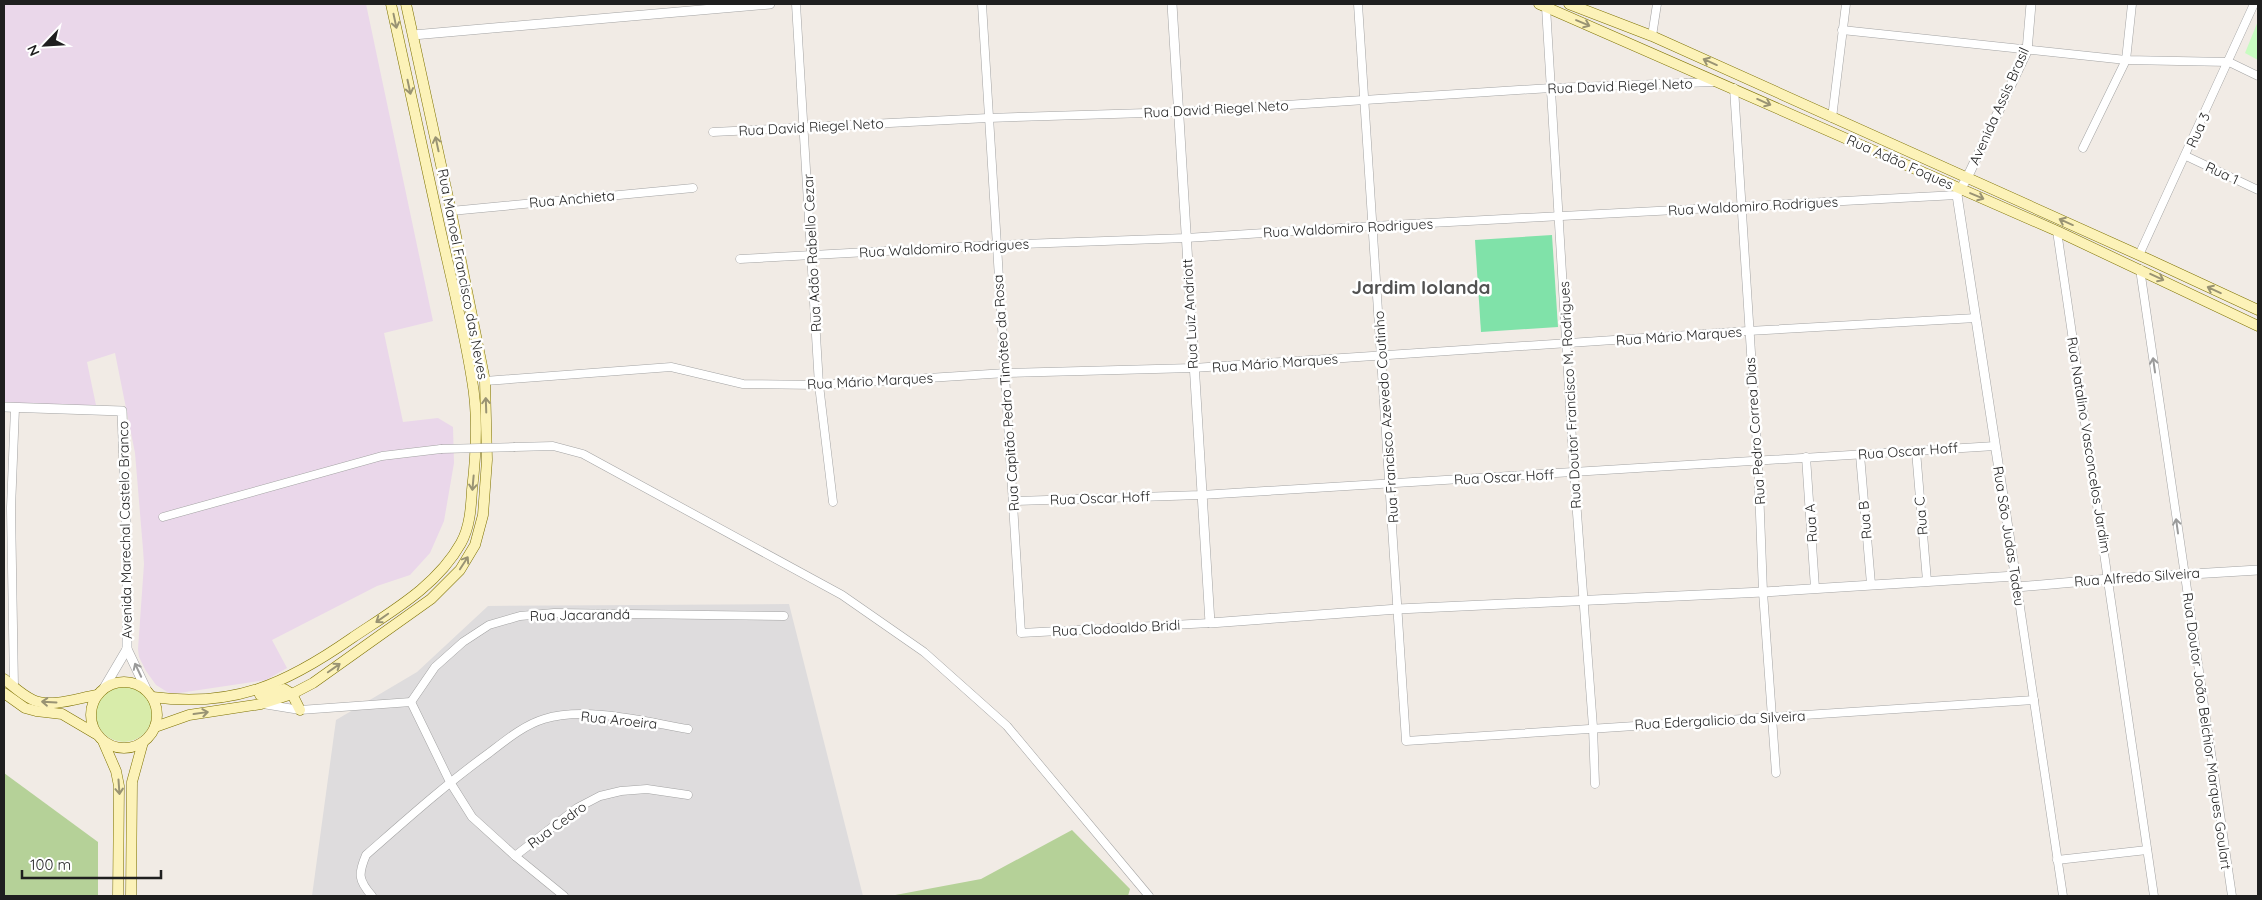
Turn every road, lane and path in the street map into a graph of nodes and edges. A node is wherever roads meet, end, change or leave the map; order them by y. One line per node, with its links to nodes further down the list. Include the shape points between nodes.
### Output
1 (391, 4): 94 (main road, Rua Manoel Francisco das Neves, one-way to 94, via 473,382 475,460 470,515 462,541 448,563 422,590 318,662 282,681)
2 (406, 4): 16 (main road, Rua Manoel Francisco das Neves)
3 (770, 4): 16 (street)
4 (796, 4): 29 (street, Rua Adão Rabello Cezar)
5 (982, 4): 27 (street, Rua Capitão Pedro Timóteo da Rosa)
6 (1172, 4): 26 (street, Rua Luiz Andriott)
7 (1358, 4): 25 (street, Rua Francisco Azevedo Coutinho)
8 (1569, 4): 17 (main road, Rua Adão Foques)
9 (1656, 4): 17 (street)
10 (1846, 4): 15 (street)
11 (2031, 4): 18 (street, Avenida Assis Brasil)
12 (2132, 4): 19 (street)
13 (2254, 4): 20 (street, Rua 3)
14 (1542, 5): 22 (main road, Rua Adão Foques, one-way to 22); 23 (street, Rua Doutor Francisco M. Rodrigues)
15 (1842, 30): 18 (street); 28 (street)
16 (413, 35): 38 (main road, Rua Manoel Francisco das Neves, one-way to 16)
17 (1652, 36): 28 (main road, Rua Adão Foques, one-way to 17)
18 (2026, 51): 19 (street); 33 (street, Avenida Assis Brasil)
19 (2126, 60): 20 (street); 31 (street)
20 (2229, 62): 21 (street); 32 (street, Rua 3)
21 (2258, 76)
22 (1718, 82): 23 (street, Rua David Riegel Neto); 24 (main road, Rua Adão Foques)
23 (1551, 88): 25 (street, Rua David Riegel Neto); 39 (street, Rua Doutor Francisco M. Rodrigues)
24 (1734, 88): 36 (main road, Rua Adão Foques, one-way to 36); 37 (street, Rua Pedro Correa Dias)
25 (1366, 100): 26 (street, Rua David Riegel Neto); 40 (street, Rua Francisco Azevedo Coutinho)
26 (1179, 112): 27 (street, Rua David Riegel Neto); 42 (street, Rua Luiz Andriott)
27 (988, 118): 29 (street, Rua David Riegel Neto); 43 (street, Rua Capitão Pedro Timóteo da Rosa)
28 (1832, 118): 33 (main road, Rua Adão Foques)
29 (805, 128): 30 (street, Rua David Riegel Neto); 44 (street, Rua Adão Rabello Cezar)
30 (713, 132)
31 (2083, 148)
32 (2186, 156): 35 (street, Rua 1); 45 (street, Rua 3)
33 (1968, 178): 36 (street); 45 (main road, Rua Adão Foques, one-way to 33)
34 (693, 188): 38 (street, Rua Anchieta)
35 (2258, 190)
36 (1959, 192): 37 (street, Rua Waldomiro Rodrigues); 41 (main road, Rua Adão Foques, one-way to 41); 49 (street, Rua São Judas Tadeu)
37 (1742, 207): 39 (street, Rua Waldomiro Rodrigues); 51 (street, Rua Pedro Correa Dias)
38 (451, 211): 56 (main road, Rua Manoel Francisco das Neves)
39 (1558, 217): 40 (street, Rua Waldomiro Rodrigues); 52 (street, Rua Doutor Francisco M. Rodrigues)
40 (1373, 226): 42 (street, Rua Waldomiro Rodrigues); 53 (street, Rua Francisco Azevedo Coutinho)
41 (2057, 231): 47 (main road, Rua Adão Foques); 76 (street, Rua Natalino Vasconcelos Jardim)
42 (1186, 238): 43 (street, Rua Waldomiro Rodrigues); 54 (street, Rua Luiz Andriott)
43 (996, 245): 44 (street, Rua Waldomiro Rodrigues); 55 (street, Rua Capitão Pedro Timóteo da Rosa)
44 (812, 255): 46 (street, Rua Waldomiro Rodrigues); 57 (street, Rua Adão Rabello Cezar)
45 (2139, 255): 48 (main road, Rua Adão Foques, one-way to 45)
46 (740, 259)
47 (2140, 269): 50 (main road, Rua Adão Foques, one-way to 50); 74 (street, Rua Doutor João Belchior Marques Goulart, one-way to 47)
48 (2258, 310)
49 (1976, 318): 51 (street, Rua Mário Marques); 60 (street, Rua São Judas Tadeu)
50 (2258, 326)
51 (1748, 331): 52 (street, Rua Mário Marques); 64 (street, Rua Pedro Correa Dias)
52 (1567, 344): 53 (street, Rua Mário Marques); 65 (street, Rua Doutor Francisco M. Rodrigues)
53 (1382, 356): 54 (street, Rua Mário Marques); 66 (street, Rua Francisco Azevedo Coutinho)
54 (1193, 368): 55 (street, Rua Mário Marques); 67 (street, Rua Luiz Andriott)
55 (1006, 374): 57 (street, Rua Mário Marques); 68 (street, Rua Capitão Pedro Timóteo da Rosa)
56 (485, 381): 57 (street, Rua Mário Marques, via 671,367 743,384); 93 (main road, Rua Manoel Francisco das Neves, one-way to 56, via 314,683 431,599 460,570 475,545 483,515 488,460)
57 (819, 385): 69 (street, Rua Adão Rabello Cezar)
58 (4, 407): 59 (street)
59 (15, 408): 70 (street); 87 (street, Avenida Marechal Castelo Branco, via 122,411)
60 (1995, 446): 61 (street, Rua Oscar Hoff); 75 (street, Rua São Judas Tadeu)
61 (1916, 451): 62 (street, Rua Oscar Hoff); 77 (street, Rua C)
62 (1860, 455): 63 (street, Rua Oscar Hoff); 78 (street, Rua B)
63 (1806, 457): 64 (street, Rua Oscar Hoff); 80 (street, Rua A)
64 (1758, 462): 65 (street, Rua Oscar Hoff); 81 (street, Rua Pedro Correa Dias)
65 (1574, 473): 66 (street, Rua Oscar Hoff); 82 (street, Rua Doutor Francisco M. Rodrigues)
66 (1390, 483): 67 (street, Rua Oscar Hoff); 83 (street, Rua Francisco Azevedo Coutinho)
67 (1201, 495): 68 (street, Rua Oscar Hoff); 85 (street, Rua Luiz Andriott)
68 (1013, 501): 86 (street, Rua Capitão Pedro Timóteo da Rosa)
69 (833, 502)
70 (12, 508): 71 (street); 89 (street)
71 (4, 512)
72 (163, 517): 117 (street, bridge, via 382,456 441,449 515,446 553,446 583,454 842,595 924,652 1007,726)
73 (2258, 570): 74 (street, Rua Alfredo Silveira)
74 (2184, 574): 76 (street, Rua Alfredo Silveira); 120 (street, Rua Doutor João Belchior Marques Goulart)
75 (2015, 576): 77 (street); 79 (street, Rua São Judas Tadeu)
76 (2109, 579): 79 (street, Rua Alfredo Silveira); 110 (street, Rua Natalino Vasconcelos Jardim)
77 (1927, 581): 78 (street)
78 (1870, 584): 80 (street)
79 (2017, 586): 95 (street, Rua São Judas Tadeu)
80 (1815, 588): 81 (street)
81 (1763, 592): 82 (street); 99 (street, Rua Pedro Correa Dias)
82 (1583, 600): 83 (street); 101 (street, Rua Doutor Francisco M. Rodrigues)
83 (1398, 608): 85 (street); 104 (street, Rua Francisco Azevedo Coutinho)
84 (784, 616): 96 (street, Rua Jacarandá, via 554,613 520,616 489,625 463,642 435,667)
85 (1210, 624): 86 (street, Rua Clodoaldo Bridi)
86 (1021, 633)
87 (127, 649): 90 (street, Avenida Marechal Castelo Branco); 92 (street, Avenida Marechal Castelo Branco, one-way to 87)
88 (4, 679): 89 (main road)
89 (14, 687): 90 (main road, one-way to 89, via 58,702 36,701)
90 (101, 691): 92 (main road, via 113,684 131,683); 103 (main road, via 91,714 92,724)
91 (4, 693): 103 (main road, via 25,708 62,714)
92 (149, 694): 94 (main road, via 175,700); 100 (main road, via 156,712)
93 (292, 694): 94 (main road, via 284,689 242,699); 97 (main road, Rua Manoel Francisco das Neves); 98 (main road)
94 (230, 696)
95 (2034, 700): 99 (street, Rua Edergalicio da Silveira); 112 (street, Rua São Judas Tadeu)
96 (410, 702): 98 (street); 107 (street)
97 (261, 704): 98 (street); 100 (main road, Rua Manoel Francisco das Neves, one-way to 97, via 189,715)
98 (300, 710)
99 (1773, 718): 101 (street, Rua Edergalicio da Silveira); 106 (street, Rua Pedro Correa Dias)
100 (155, 727): 105 (main road)
101 (1593, 728): 104 (street, Rua Edergalicio da Silveira); 108 (street, Rua Doutor Francisco M. Rodrigues)
102 (688, 729): 107 (street, Rua Aroeira, via 598,716 568,715 544,719 516,732)
103 (100, 737): 105 (main road, via 112,746 123,748); 113 (main road, one-way to 113, via 116,771 119,786)
104 (1406, 741)
105 (143, 742): 114 (main road, via 132,782)
106 (1776, 774)
107 (450, 782): 111 (street, via 472,817); 115 (street, Rua Aroeira, via 366,855 359,872 363,886)
108 (1595, 784)
109 (688, 795): 111 (street, Rua Cedro, via 647,789 600,796 577,808)
110 (2147, 850): 112 (street); 119 (street, Rua Natalino Vasconcelos Jardim)
111 (515, 856): 116 (street)
112 (2057, 860): 118 (street, Rua São Judas Tadeu)
113 (118, 896)
114 (131, 896)
115 (372, 896)
116 (564, 896)
117 (1149, 896)
118 (2063, 896)
119 (2154, 896)
120 (2232, 896)

